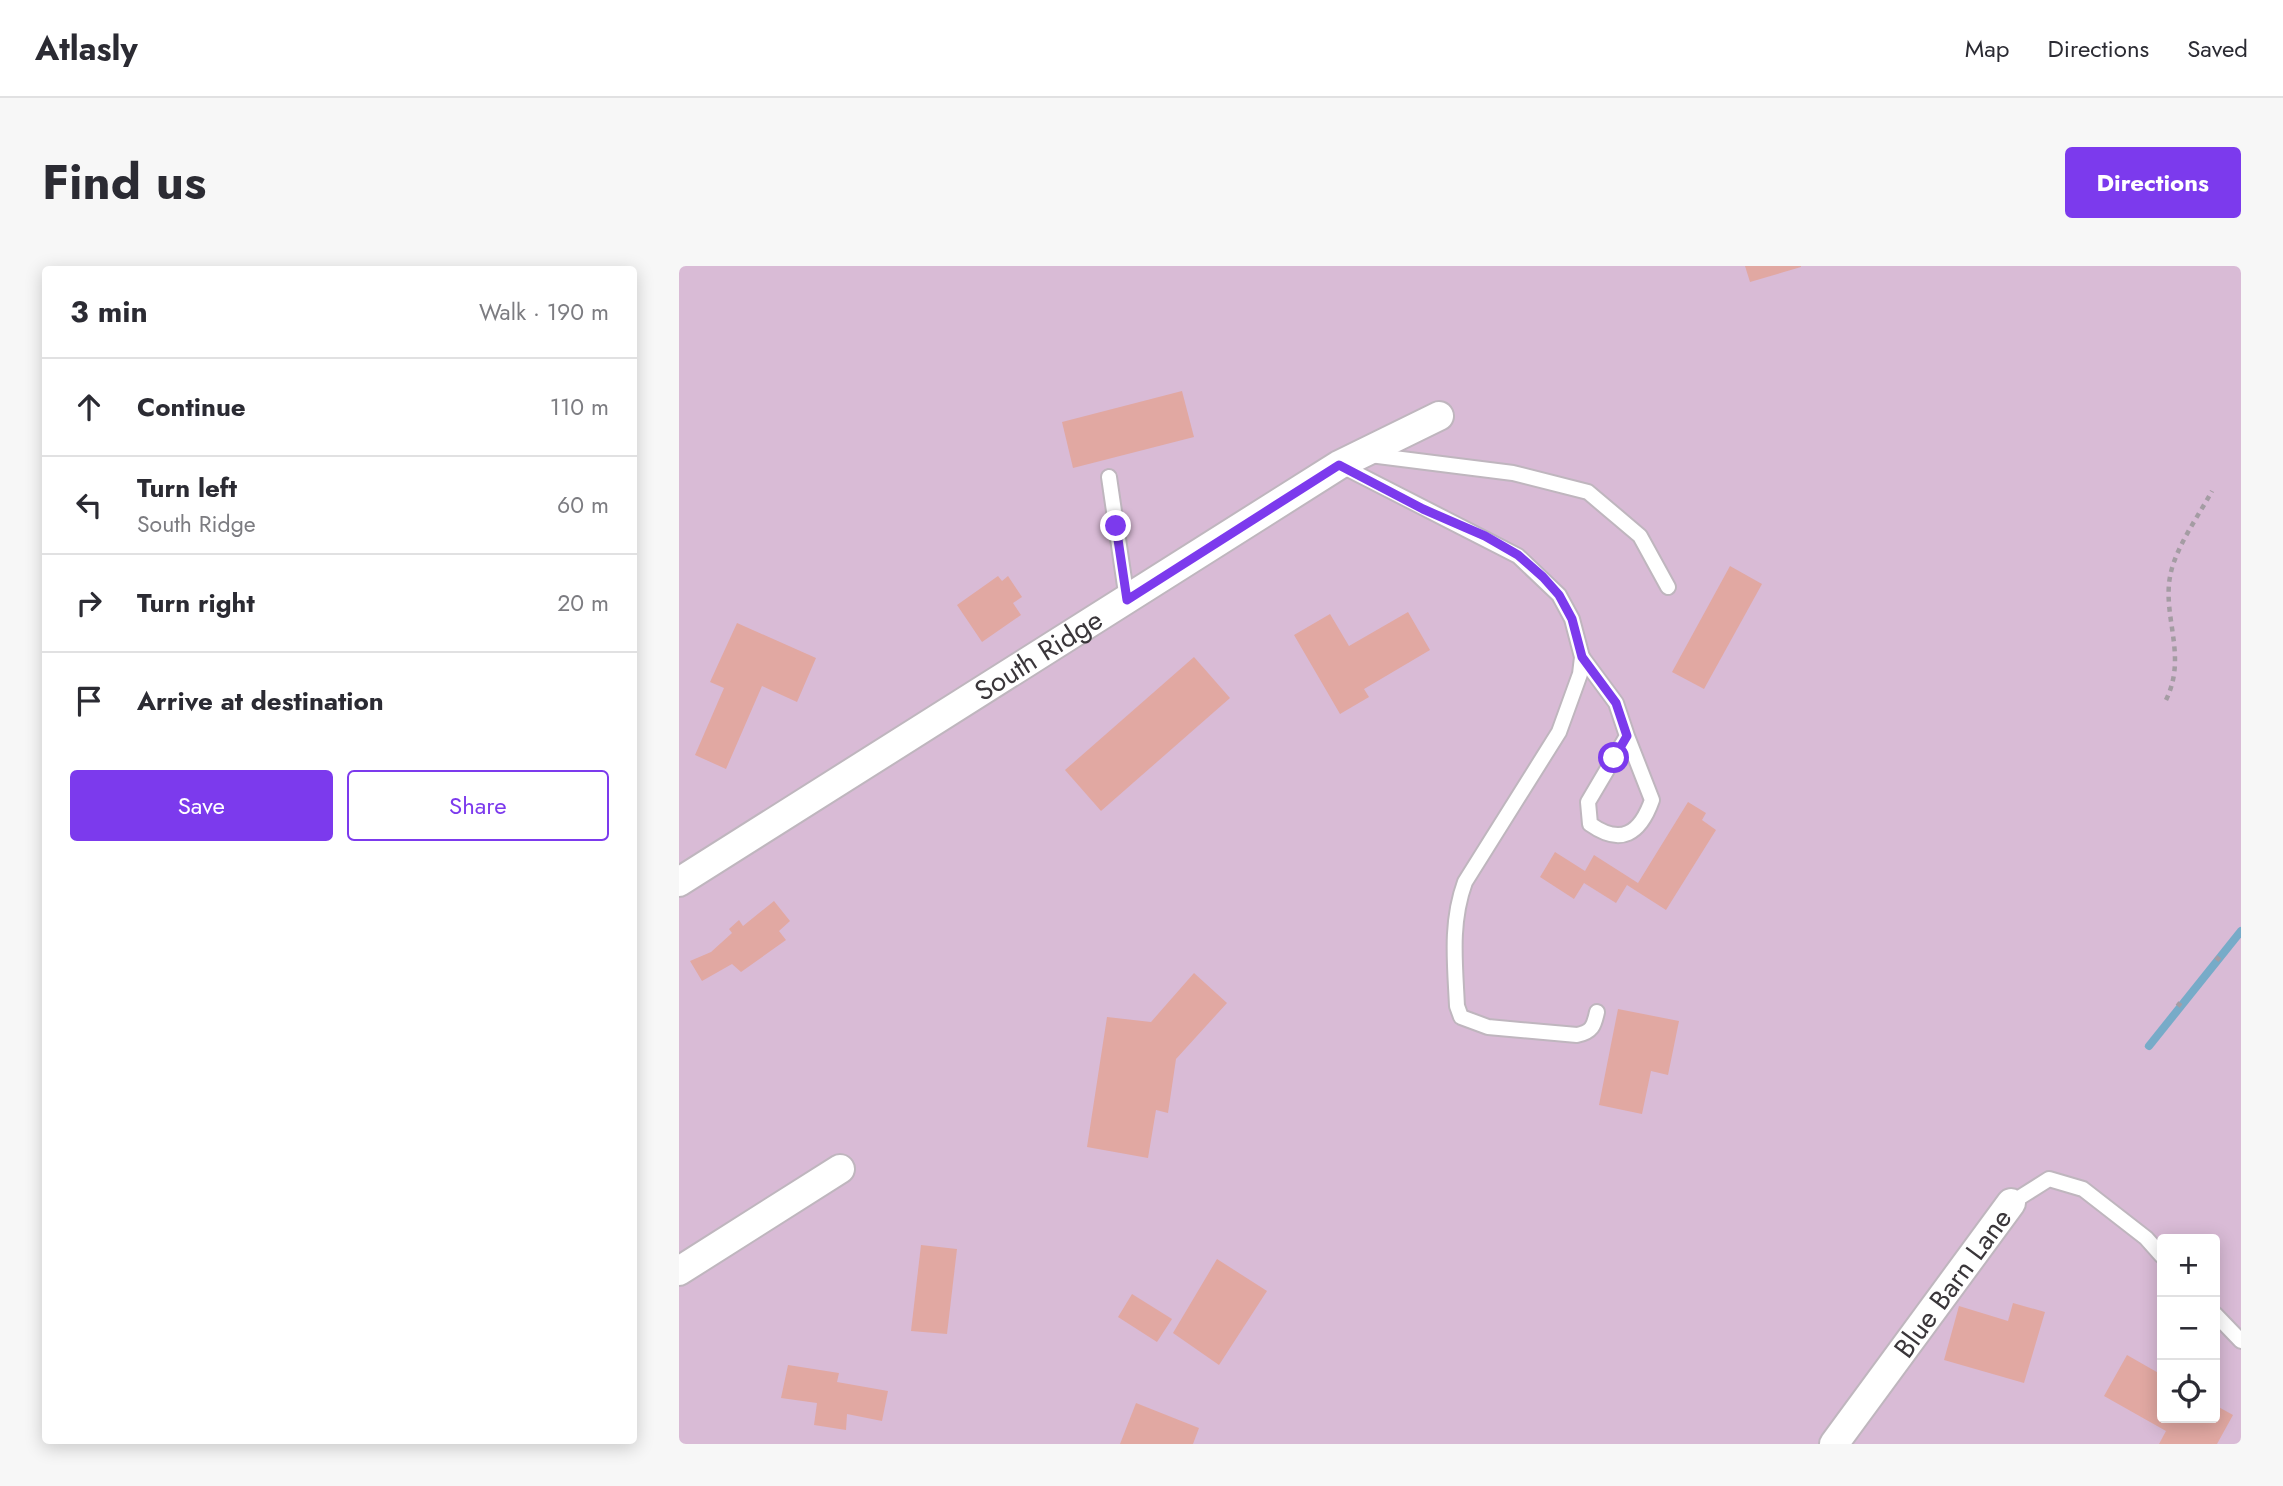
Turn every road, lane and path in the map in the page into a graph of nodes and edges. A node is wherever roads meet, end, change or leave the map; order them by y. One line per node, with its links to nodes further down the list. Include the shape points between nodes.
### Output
1 (1439, 415): 2 (street, South Ridge)
2 (1350, 459): 5 (lane, via 1513,473 1588,492 1640,536); 6 (street, South Ridge); 7 (lane, via 1518,555 1559,595 1572,619)
3 (1109, 477): 6 (lane)
4 (2212, 491): 8 (path, via 2172,568 2177,667)
5 (1668, 587)
6 (1127, 600): 10 (street, South Ridge)
7 (1582, 657): 9 (lane, via 1616,703); 15 (lane, via 1559,732 1465,882 1453,929 1461,1017 1488,1027 1577,1035 1594,1026)
8 (2166, 700)
9 (1627, 736): 9 (lane, via 1588,802 1590,824 1615,835 1639,827 1651,800)
10 (679, 882)
11 (2216, 957): 12 (path)
12 (2222, 962)
13 (2177, 1003): 14 (path)
14 (2184, 1008)
15 (1597, 1012)
16 (840, 1169): 19 (street)
17 (2011, 1203): 18 (lane, Blue Barn Lane, via 2049,1179 2083,1189); 22 (street, Blue Barn Lane)
18 (2157, 1250)
19 (679, 1271)
20 (2220, 1319): 21 (lane)
21 (2241, 1341)
22 (1834, 1444)

